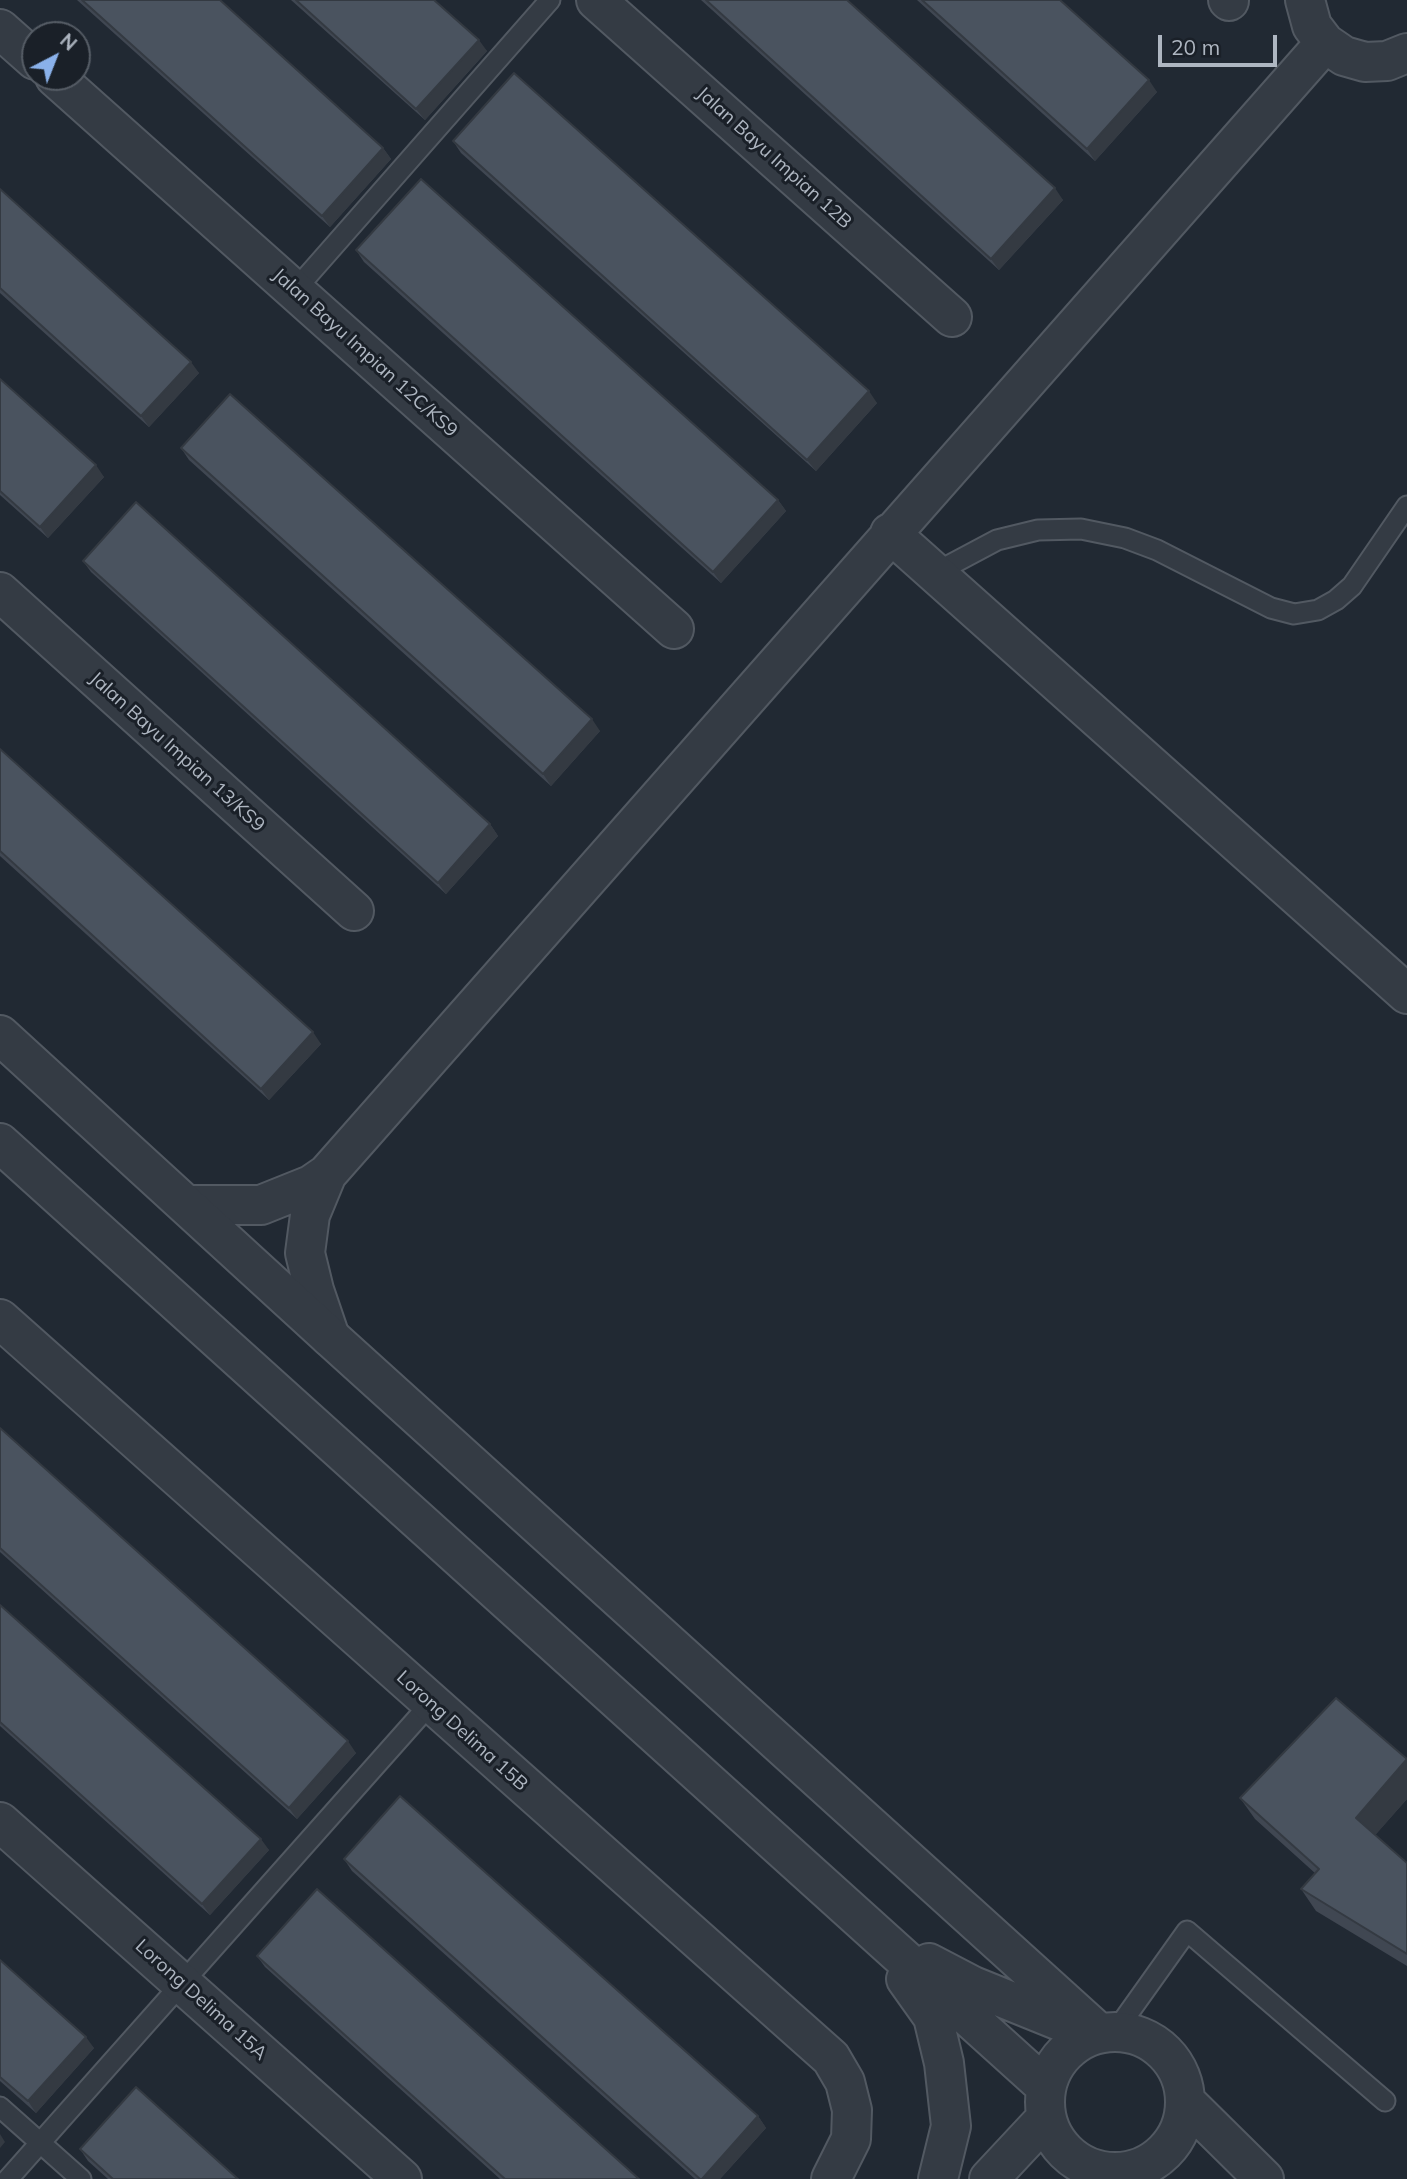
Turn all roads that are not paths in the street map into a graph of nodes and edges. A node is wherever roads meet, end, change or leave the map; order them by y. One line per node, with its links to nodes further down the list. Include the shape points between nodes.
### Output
1 (550, 0): 9 (lane)
2 (596, 0): 10 (street, Jalan Bayu Impian 12B)
3 (1305, 0): 5 (street, via 1312,26)
4 (0, 29): 6 (street)
5 (1325, 43): 7 (street, via 1343,56 1365,62 1387,61); 12 (street)
6 (21, 48)
7 (1407, 53)
8 (71, 91): 9 (street, Jalan Bayu Impian 12C/KS9)
9 (295, 290): 15 (street, Jalan Bayu Impian 12C/KS9)
10 (952, 317)
11 (1407, 506): 13 (lane, via 1352,586 1318,610 1294,614 1271,608 1157,550 1081,529 1038,530 997,540)
12 (890, 533): 13 (street); 20 (street)
13 (935, 573): 17 (street)
14 (0, 593): 16 (street, Jalan Bayu Impian 13/KS9)
15 (674, 629)
16 (354, 911)
17 (1407, 995)
18 (0, 1035): 21 (street)
19 (0, 1143): 26 (street)
20 (327, 1174): 21 (street, via 261,1205); 23 (street, via 310,1215 305,1252)
21 (187, 1205): 23 (street)
22 (0, 1319): 24 (street, Lorong Delima 15B)
23 (330, 1337): 28 (street)
24 (431, 1703): 27 (lane); 36 (street, Lorong Delima 15B, via 831,2058 845,2082 852,2110 851,2139)
25 (0, 1822): 27 (street, Lorong Delima 15A)
26 (875, 1934): 28 (street, via 973,1986); 30 (street); 40 (street, via 933,2017 951,2126)
27 (182, 1984): 33 (lane); 39 (street, Lorong Delima 15A)
28 (1101, 2033): 29 (lane, via 1187,1931); 30 (street, via 1059,2058); 31 (street, via 1145,2038 1170,2058 1181,2078)
29 (1385, 2101)
30 (1046, 2102): 34 (street, via 1052,2133); 41 (street)
31 (1186, 2102): 35 (street, via 1179,2132); 42 (street)
32 (0, 2107): 33 (lane)
33 (40, 2144): 37 (lane); 38 (lane)
34 (1080, 2172): 35 (street)
35 (1155, 2172)
36 (832, 2177)
37 (8, 2179)
38 (81, 2179)
39 (402, 2179)
40 (938, 2179)
41 (989, 2179)
42 (1264, 2179)

